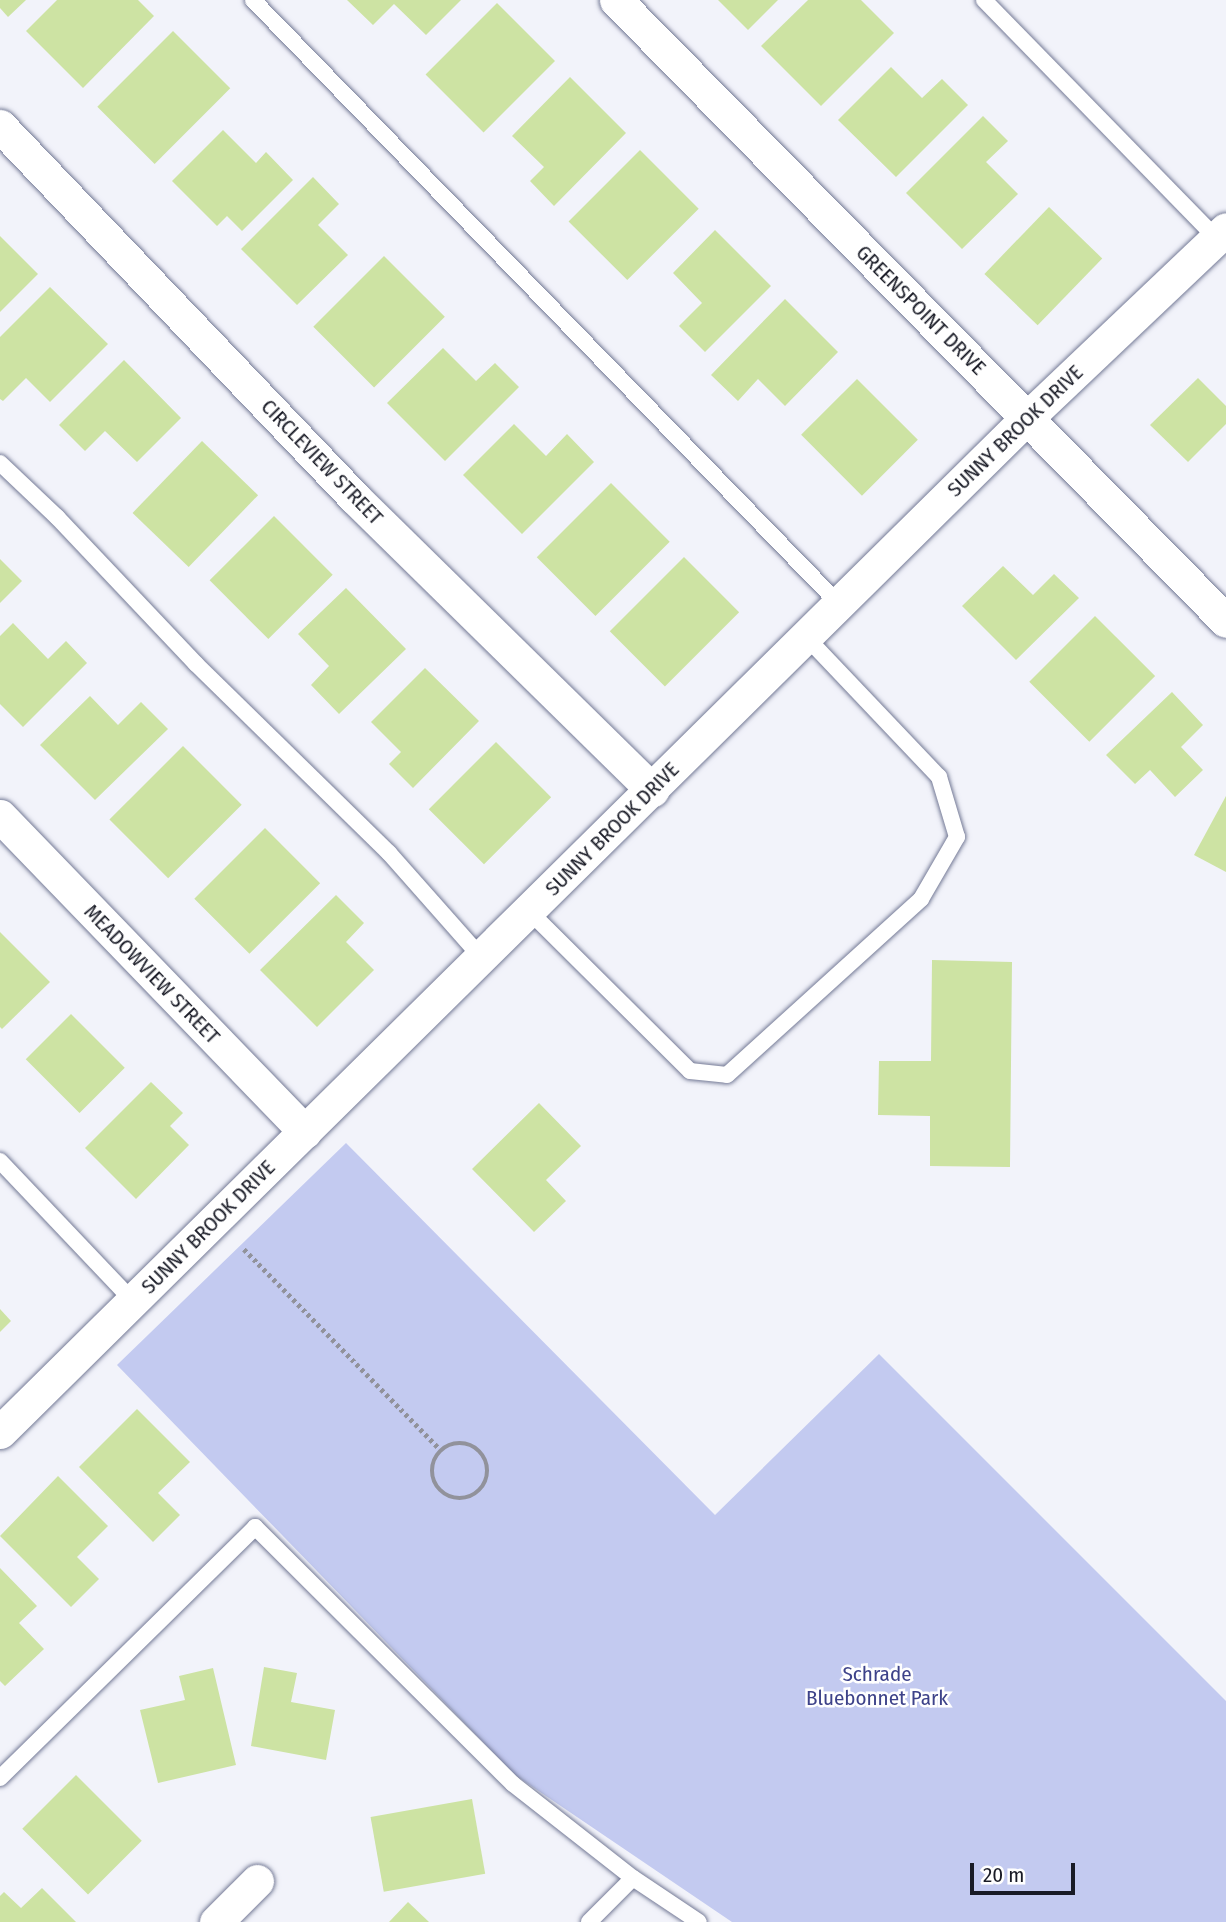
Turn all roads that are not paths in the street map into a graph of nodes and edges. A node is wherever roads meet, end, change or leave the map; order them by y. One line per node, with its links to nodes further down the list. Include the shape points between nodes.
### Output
1 (253, 0): 8 (lane)
2 (616, 0): 6 (street, GREENSPOINT DRIVE)
3 (984, 0): 5 (lane)
4 (0, 126): 11 (street, CIRCLEVIEW STREET, via 355,498)
5 (1221, 234): 6 (street, SUNNY BROOK DRIVE)
6 (1027, 418): 8 (street, SUNNY BROOK DRIVE); 9 (street, GREENSPOINT DRIVE)
7 (0, 463): 14 (lane, via 195,664 389,853)
8 (839, 604): 10 (street, SUNNY BROOK DRIVE)
9 (1226, 621)
10 (806, 637): 11 (street, SUNNY BROOK DRIVE); 13 (lane, via 939,777 957,837 920,899 727,1075 690,1071)
11 (652, 790): 13 (street, SUNNY BROOK DRIVE)
12 (0, 816): 15 (street, MEADOWVIEW STREET)
13 (529, 911): 14 (street, SUNNY BROOK DRIVE)
14 (482, 958): 15 (street, SUNNY BROOK DRIVE)
15 (305, 1132): 17 (street, SUNNY BROOK DRIVE)
16 (0, 1161): 17 (lane)
17 (133, 1301): 18 (street, SUNNY BROOK DRIVE)
18 (0, 1432)
19 (0, 1778): 20 (lane, via 255,1527 513,1784)
20 (633, 1878): 23 (lane); 24 (lane)
21 (257, 1881): 22 (street)
22 (216, 1922)
23 (589, 1922)
24 (699, 1922)

